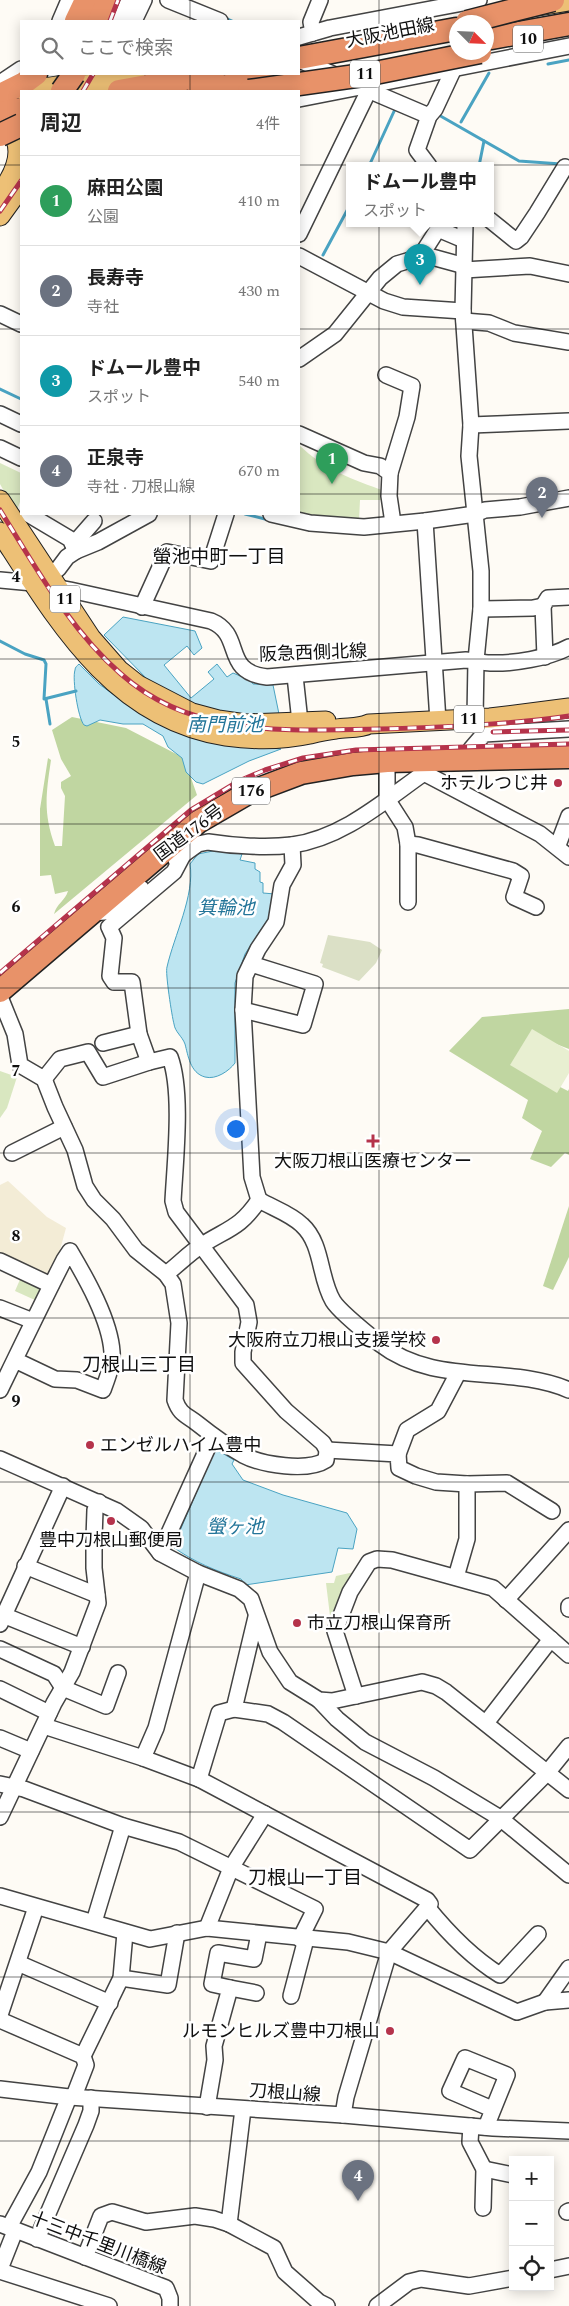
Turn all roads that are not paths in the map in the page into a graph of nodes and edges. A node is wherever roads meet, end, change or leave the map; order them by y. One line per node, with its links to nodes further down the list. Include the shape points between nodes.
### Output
1 (69, 0): 12 (street)
2 (86, 0): 13 (highway)
3 (129, 0): 11 (street)
4 (143, 0): 11 (street)
5 (168, 0): 15 (street)
6 (320, 0): 19 (street)
7 (553, 0): 10 (highway, bridge)
8 (569, 0): 10 (main road, 大阪池田線 / 10)
9 (569, 9): 10 (highway)
10 (478, 14): 19 (street, via 330,28); 25 (main road, 大阪池田線 / 10)
11 (120, 16): 14 (highway)
12 (60, 20)
13 (76, 20)
14 (103, 20)
15 (218, 20)
16 (569, 24): 20 (highway)
17 (449, 29): 29 (highway, 11)
18 (569, 31): 22 (main road, 10)
19 (306, 35)
20 (494, 38)
21 (569, 38): 26 (highway)
22 (494, 45)
23 (449, 46): 33 (highway, 11)
24 (569, 46): 27 (street)
25 (300, 50)
26 (494, 50)
27 (494, 55)
28 (449, 58): 46 (highway, 11, bridge, via 370,74)
29 (300, 59)
30 (300, 59): 34 (street)
31 (455, 60): 34 (main road, 大阪池田線); 41 (street); 52 (street)
32 (20, 70): 40 (street)
33 (300, 73)
34 (334, 74): 41 (street); 45 (main road, 大阪池田線)
35 (35, 75): 48 (highway)
36 (165, 75): 39 (main road, via 121,83)
37 (197, 75): 39 (highway)
38 (291, 75): 44 (highway, 11)
39 (99, 81): 42 (main road); 43 (highway, bridge)
40 (0, 83)
41 (365, 89): 49 (street); 52 (street); 62 (street)
42 (31, 90)
43 (66, 90)
44 (205, 90)
45 (244, 90)
46 (256, 90)
47 (20, 92): 48 (main road)
48 (0, 95)
49 (300, 98)
50 (20, 108): 51 (highway)
51 (0, 112)
52 (429, 116): 55 (street, via 417,150)
53 (0, 127): 54 (highway)
54 (11, 135): 58 (main road, via 17,159)
55 (426, 162)
56 (566, 167): 60 (street, via 516,241)
57 (20, 187): 59 (main road)
58 (0, 194)
59 (0, 216)
60 (494, 223)
61 (465, 227): 63 (street)
62 (300, 232)
63 (464, 240): 64 (street, via 438,229); 66 (street)
64 (420, 257): 66 (street, via 432,257); 68 (street, via 396,264)
65 (301, 261): 68 (street)
66 (464, 268): 67 (street, via 530,266); 70 (street)
67 (569, 274)
68 (368, 293): 70 (street, via 404,307); 73 (street, via 335,334)
69 (0, 314): 71 (street)
70 (463, 316): 72 (street, via 514,333); 78 (street)
71 (20, 324)
72 (569, 342)
73 (300, 359)
74 (386, 375): 82 (street, via 412,386 407,417)
75 (0, 414): 77 (street)
76 (569, 421): 78 (street)
77 (20, 424)
78 (471, 425): 85 (street, via 469,456)
79 (300, 434): 82 (street)
80 (0, 448): 81 (street)
81 (20, 458)
82 (390, 473): 92 (street)
83 (569, 498): 85 (street)
84 (0, 500): 89 (main road, 11)
85 (475, 514): 91 (street); 100 (street)
86 (147, 515): 93 (street, via 98,542)
87 (226, 515): 99 (street, via 211,561 167,552)
88 (276, 515): 92 (street, via 312,523 364,527)
89 (18, 521): 93 (street, via 70,540); 94 (main road, 11); 96 (main road, 11)
90 (94, 521): 93 (street)
91 (425, 521): 92 (street); 104 (street)
92 (393, 523)
93 (75, 548): 94 (street)
94 (57, 579): 96 (street, 阪急西側北線); 99 (street, 阪急西側北線); 106 (main road, 11, via 91,638)
95 (1, 581): 96 (street, 阪急西側北線)
96 (33, 583): 106 (main road, 11, via 80,648 108,677)
97 (569, 597): 98 (street, via 548,598)
98 (543, 606): 100 (street); 102 (street)
99 (142, 607): 105 (street, 阪急西側北線, via 211,621 221,626 228,633 235,655 252,676)
100 (482, 609): 103 (street)
101 (569, 647): 102 (street, 阪急西側北線)
102 (544, 657): 103 (street, 阪急西側北線, via 490,663)
103 (476, 660): 104 (street, 阪急西側北線); 108 (street)
104 (435, 664): 105 (street, 阪急西側北線); 109 (street)
105 (295, 676): 110 (street)
106 (138, 693): 113 (main road, 11, via 163,716 193,728 238,738)
107 (569, 708): 108 (main road, 11)
108 (475, 718): 109 (main road, 11)
109 (438, 721): 111 (main road, 11)
110 (300, 722): 111 (main road, 11, via 363,721); 113 (main road, 11)
111 (369, 724): 113 (main road, 11, via 296,737)
112 (569, 728): 115 (street, via 484,734 471,749)
113 (268, 731)
114 (569, 757): 115 (highway, 国道176号 / 176)
115 (469, 760): 117 (highway, 国道176号 / 176)
116 (388, 761): 117 (highway, 国道176号 / 176); 118 (street); 127 (highway, 国道176号 / 176, via 326,768 248,793 198,822)
117 (424, 766): 118 (street); 124 (street, via 540,834)
118 (386, 799): 120 (street, via 405,828); 121 (street, via 343,828)
119 (569, 816): 122 (street)
120 (408, 844): 125 (street); 126 (street, via 513,871 521,876 514,897)
121 (292, 845): 123 (street, via 208,842 198,844); 128 (street, via 292,865 282,885 276,922)
122 (558, 845)
123 (183, 855): 127 (street, via 115,908 103,913); 132 (street, via 174,872 109,927 114,938 110,976 114,982 132,982)
124 (569, 857)
125 (408, 902)
126 (536, 907)
127 (93, 910): 129 (highway, 国道176号 / 176)
128 (251, 964): 131 (street, via 245,976); 131 (street, via 315,984 303,1025)
129 (0, 991)
130 (0, 997): 135 (street, via 15,1034 20,1065)
131 (243, 1010): 138 (street, via 252,1177)
132 (139, 1034): 133 (street); 134 (street)
133 (103, 1043)
134 (150, 1062): 135 (street, via 103,1077 88,1052 60,1059); 139 (street, via 170,1057 175,1071 173,1200 176,1212)
135 (44, 1079): 136 (street)
136 (64, 1127): 137 (street); 141 (street, via 75,1150 85,1186 94,1200 113,1218 136,1250)
137 (12, 1153)
138 (260, 1200): 139 (street, via 247,1218); 146 (street, via 302,1224 316,1246 325,1285 333,1303 381,1345 428,1368)
139 (201, 1246): 141 (street); 150 (street, via 246,1305 249,1322 244,1363 286,1411)
140 (0, 1261): 142 (street)
141 (166, 1274): 149 (street, via 173,1284 179,1323 175,1400 179,1411)
142 (51, 1285): 144 (street); 145 (street, via 70,1252 102,1311 112,1353 103,1390 77,1380 55,1380)
143 (0, 1308): 144 (street)
144 (33, 1321): 145 (street)
145 (14, 1360): 147 (street)
146 (458, 1373): 148 (street, via 516,1376); 151 (street, via 438,1412 407,1430)
147 (0, 1390)
148 (569, 1390)
149 (213, 1436): 150 (street, via 245,1456 297,1466 317,1466 326,1460); 158 (street)
150 (327, 1450): 151 (street)
151 (398, 1454): 153 (street, via 399,1468 416,1476 436,1482)
152 (0, 1458): 154 (street)
153 (467, 1484): 156 (street, via 507,1483); 161 (street, via 467,1539)
154 (63, 1486): 155 (street); 159 (street)
155 (99, 1502): 158 (street, via 117,1510 140,1528); 162 (street, via 95,1510 94,1539)
156 (552, 1511)
157 (569, 1530): 163 (street)
158 (160, 1553): 160 (street)
159 (25, 1566): 162 (street); 165 (street)
160 (198, 1573): 164 (street, via 239,1589 251,1599); 181 (street, via 156,1728)
161 (456, 1577): 163 (street, via 493,1588); 173 (street, via 392,1560 369,1562 350,1592 335,1631)
162 (97, 1595): 167 (street, via 98,1603)
163 (506, 1600): 166 (street)
164 (256, 1617): 174 (street, via 270,1652 290,1682); 175 (street)
165 (2, 1620): 167 (street)
166 (551, 1640): 169 (street); 177 (street)
167 (82, 1647): 171 (street)
168 (0, 1649): 171 (street, via 54,1674)
169 (569, 1655)
170 (118, 1673): 171 (street, via 106,1706)
171 (63, 1688): 176 (street)
172 (0, 1689): 176 (street)
173 (356, 1696): 174 (street); 177 (street, via 422,1682 441,1689)
174 (319, 1700): 188 (street, via 365,1742)
175 (234, 1709): 183 (street, via 219,1713); 188 (street, via 268,1714 283,1722 470,1850)
176 (47, 1720): 180 (street); 181 (street)
177 (486, 1723): 182 (street)
178 (0, 1738): 180 (street)
179 (569, 1746): 182 (street)
180 (31, 1751): 184 (street)
181 (143, 1758): 183 (street)
182 (547, 1773): 185 (street); 188 (street)
183 (199, 1779): 186 (street)
184 (7, 1786): 187 (street); 189 (street, via 24,1789)
185 (569, 1790)
186 (266, 1814): 190 (street); 194 (street, via 427,1900 430,1904)
187 (0, 1817)
188 (500, 1818): 191 (street)
189 (123, 1826): 190 (street, via 179,1842); 195 (street)
190 (232, 1868): 196 (street); 201 (street, via 315,1908)
191 (569, 1875)
192 (0, 1896): 193 (street)
193 (36, 1907): 195 (street); 203 (street)
194 (427, 1907): 200 (street, via 445,1930 481,1963 500,1975); 202 (street)
195 (94, 1922): 197 (street)
196 (207, 1928): 198 (street); 199 (street)
197 (125, 1933): 198 (street, via 150,1939); 205 (street)
198 (177, 1933): 205 (street, via 168,1985)
199 (259, 1934): 201 (street); 206 (street, via 254,1959 218,1953 212,1984)
200 (538, 1934)
201 (303, 1939): 202 (street, via 348,1942); 208 (street)
202 (390, 1952): 210 (street, via 517,2012); 221 (street)
203 (18, 1963): 211 (street); 212 (street)
204 (569, 1968): 210 (street)
205 (122, 1978): 211 (street)
206 (230, 1988): 207 (street); 218 (street, via 215,2040)
207 (256, 1993)
208 (291, 1996)
209 (569, 2000): 210 (street)
210 (545, 2002)
211 (110, 2003): 214 (street)
212 (0, 2015)
213 (0, 2020): 214 (street)
214 (83, 2056): 216 (street, via 86,2065)
215 (0, 2089): 216 (street, 刀根山線)
216 (72, 2097): 217 (street, 刀根山線); 228 (street, via 39,2172)
217 (91, 2098): 218 (street, 刀根山線); 229 (street, via 86,2125)
218 (207, 2106): 219 (street, 刀根山線)
219 (243, 2109): 221 (street, 刀根山線); 227 (street)
220 (492, 2109): 222 (street)
221 (343, 2115): 222 (street, 刀根山線)
222 (478, 2126): 223 (street, 刀根山線); 224 (street, via 470,2142)
223 (569, 2131)
224 (484, 2169): 225 (street); 226 (street)
225 (509, 2174)
226 (483, 2208)
227 (229, 2224): 230 (street, via 195,2216 146,2222 112,2212 101,2216); 238 (street, via 274,2248 285,2272)
228 (8, 2228): 229 (street, 十三中千里川橋線); 233 (street)
229 (37, 2239): 230 (street, 十三中千里川橋線)
230 (85, 2257): 237 (street, 十三中千里川橋線, via 166,2288)
231 (569, 2266): 232 (street)
232 (554, 2269)
233 (0, 2270): 236 (street)
234 (509, 2279): 235 (street, via 469,2286 421,2279 409,2282)
235 (401, 2299): 239 (street)
236 (109, 2306)
237 (170, 2306)
238 (327, 2306)
239 (377, 2306)

